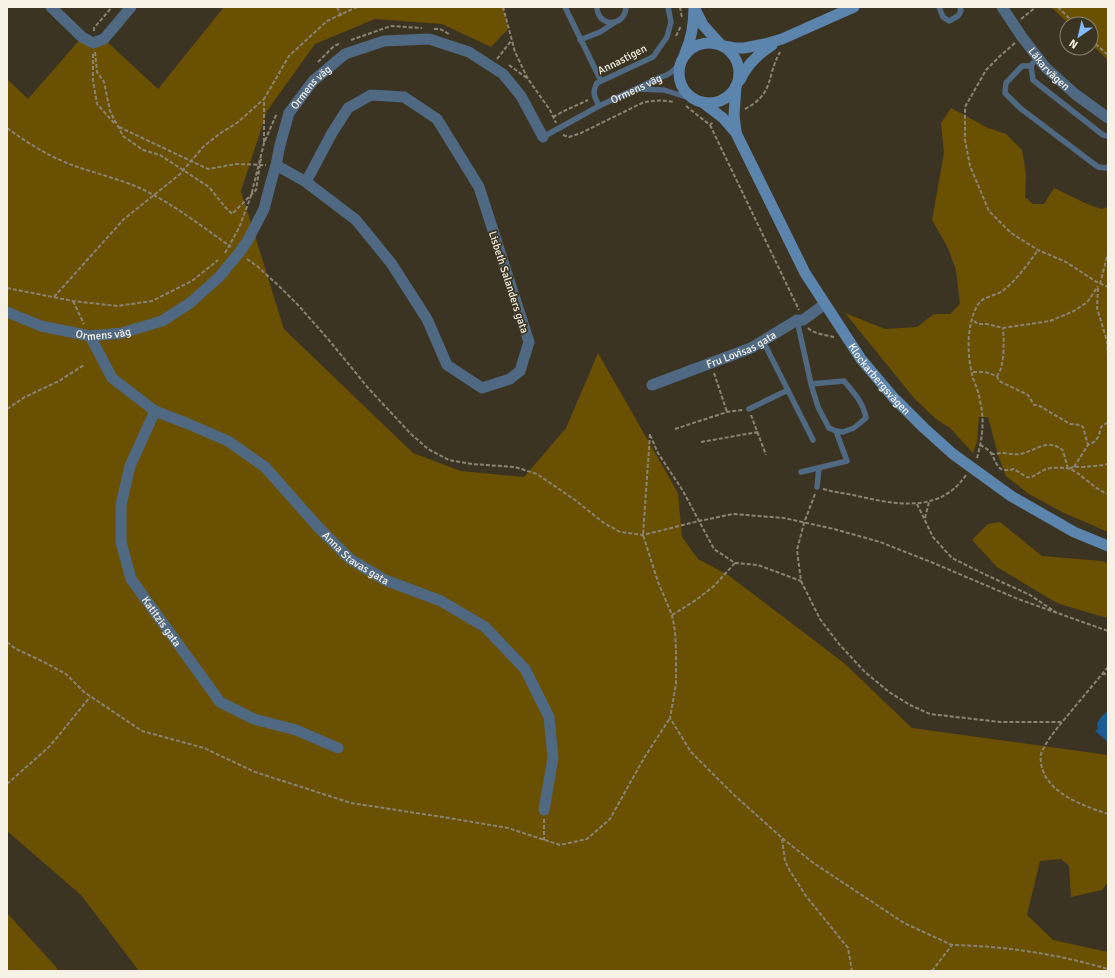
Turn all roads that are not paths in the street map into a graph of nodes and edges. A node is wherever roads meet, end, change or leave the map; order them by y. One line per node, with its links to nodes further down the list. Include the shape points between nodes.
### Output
1 (51, 7): 2 (street, via 82,37 93,43 104,39)
2 (131, 7)
3 (565, 7): 14 (lane)
4 (597, 7): 12 (lane, via 597,13 603,20)
5 (626, 7): 12 (lane, via 623,17)
6 (668, 7): 19 (lane, Annastigen, via 671,22 667,37 653,57)
7 (694, 7): 15 (main road, via 703,24); 17 (main road, via 690,43)
8 (854, 7): 13 (main road)
9 (939, 7): 10 (lane, via 949,21 958,16)
10 (960, 7)
11 (1002, 7): 16 (street, Läkarvägen)
12 (616, 22): 14 (lane)
13 (782, 39): 15 (main road, via 752,47 735,48); 20 (main road, via 755,57)
14 (580, 40): 19 (lane)
15 (723, 45): 17 (main road, via 701,43 694,46); 20 (main road, via 736,59 740,70)
16 (1037, 56): 18 (lane); 24 (street, Läkarvägen, via 1046,68 1075,94)
17 (683, 58): 21 (lane, Ormens väg, via 670,73); 22 (main road, via 678,73 683,89 690,97)
18 (1031, 66): 26 (lane, via 1033,80 1103,135); 29 (lane, via 1022,66 1006,83 1005,93 1020,108 1098,167)
19 (601, 81): 23 (lane, Annastigen, via 593,90)
20 (737, 84): 22 (main road, via 727,98 710,103); 25 (main road, Klockarbergsvägen, via 734,115)
21 (637, 89): 22 (lane, via 664,90); 23 (lane, Ormens väg)
22 (700, 102): 25 (main road, Klockarbergsvägen, via 723,118)
23 (599, 106): 27 (lane, Ormens väg)
24 (1108, 118)
25 (736, 133): 31 (main road, Klockarbergsvägen, via 805,273)
26 (1108, 136)
27 (543, 137): 28 (street, Ormens väg, via 521,96 503,74 470,52 429,38 384,41 344,54 313,81 289,113)
28 (276, 165): 30 (street, Lisbeth Salanders gata); 34 (street, Ormens väg, via 264,209 248,240 219,277 190,303 162,321 122,333)
29 (1108, 167)
30 (306, 182): 30 (street, Lisbeth Salanders gata, via 356,220 391,263 427,319 447,365 482,388 510,379 520,371 529,342 479,187 437,119 404,98 371,94 348,108)
31 (825, 304): 33 (street, Fru Lovisas gata, via 804,320); 46 (main road, Klockarbergsvägen, via 861,359 924,428 971,468 1011,496 1074,532)
32 (7, 312): 34 (street, Ormens väg, via 41,326)
33 (798, 320): 35 (street, Fru Lovisas gata); 36 (lane)
34 (90, 336): 40 (street, Anna Stavas gata, via 112,378)
35 (763, 341): 37 (street, Fru Lovisas gata, via 751,348); 38 (lane)
36 (812, 384): 41 (lane, via 818,407 829,428); 41 (lane, via 844,381 859,398 866,418 854,428 843,432)
37 (652, 385)
38 (788, 390): 39 (lane); 42 (lane)
39 (749, 409)
40 (155, 411): 47 (street, Katitzis gata, via 130,466 121,505 121,542 131,579 220,702 254,719 296,730); 48 (street, Anna Stavas gata, via 228,441 265,467 350,559 384,580 441,601 486,626 525,669 549,716 553,758)
41 (836, 431): 43 (lane, via 847,461)
42 (813, 440)
43 (819, 468): 44 (lane); 45 (lane)
44 (801, 472)
45 (817, 487)
46 (1108, 546)
47 (338, 748)
48 (544, 810)

